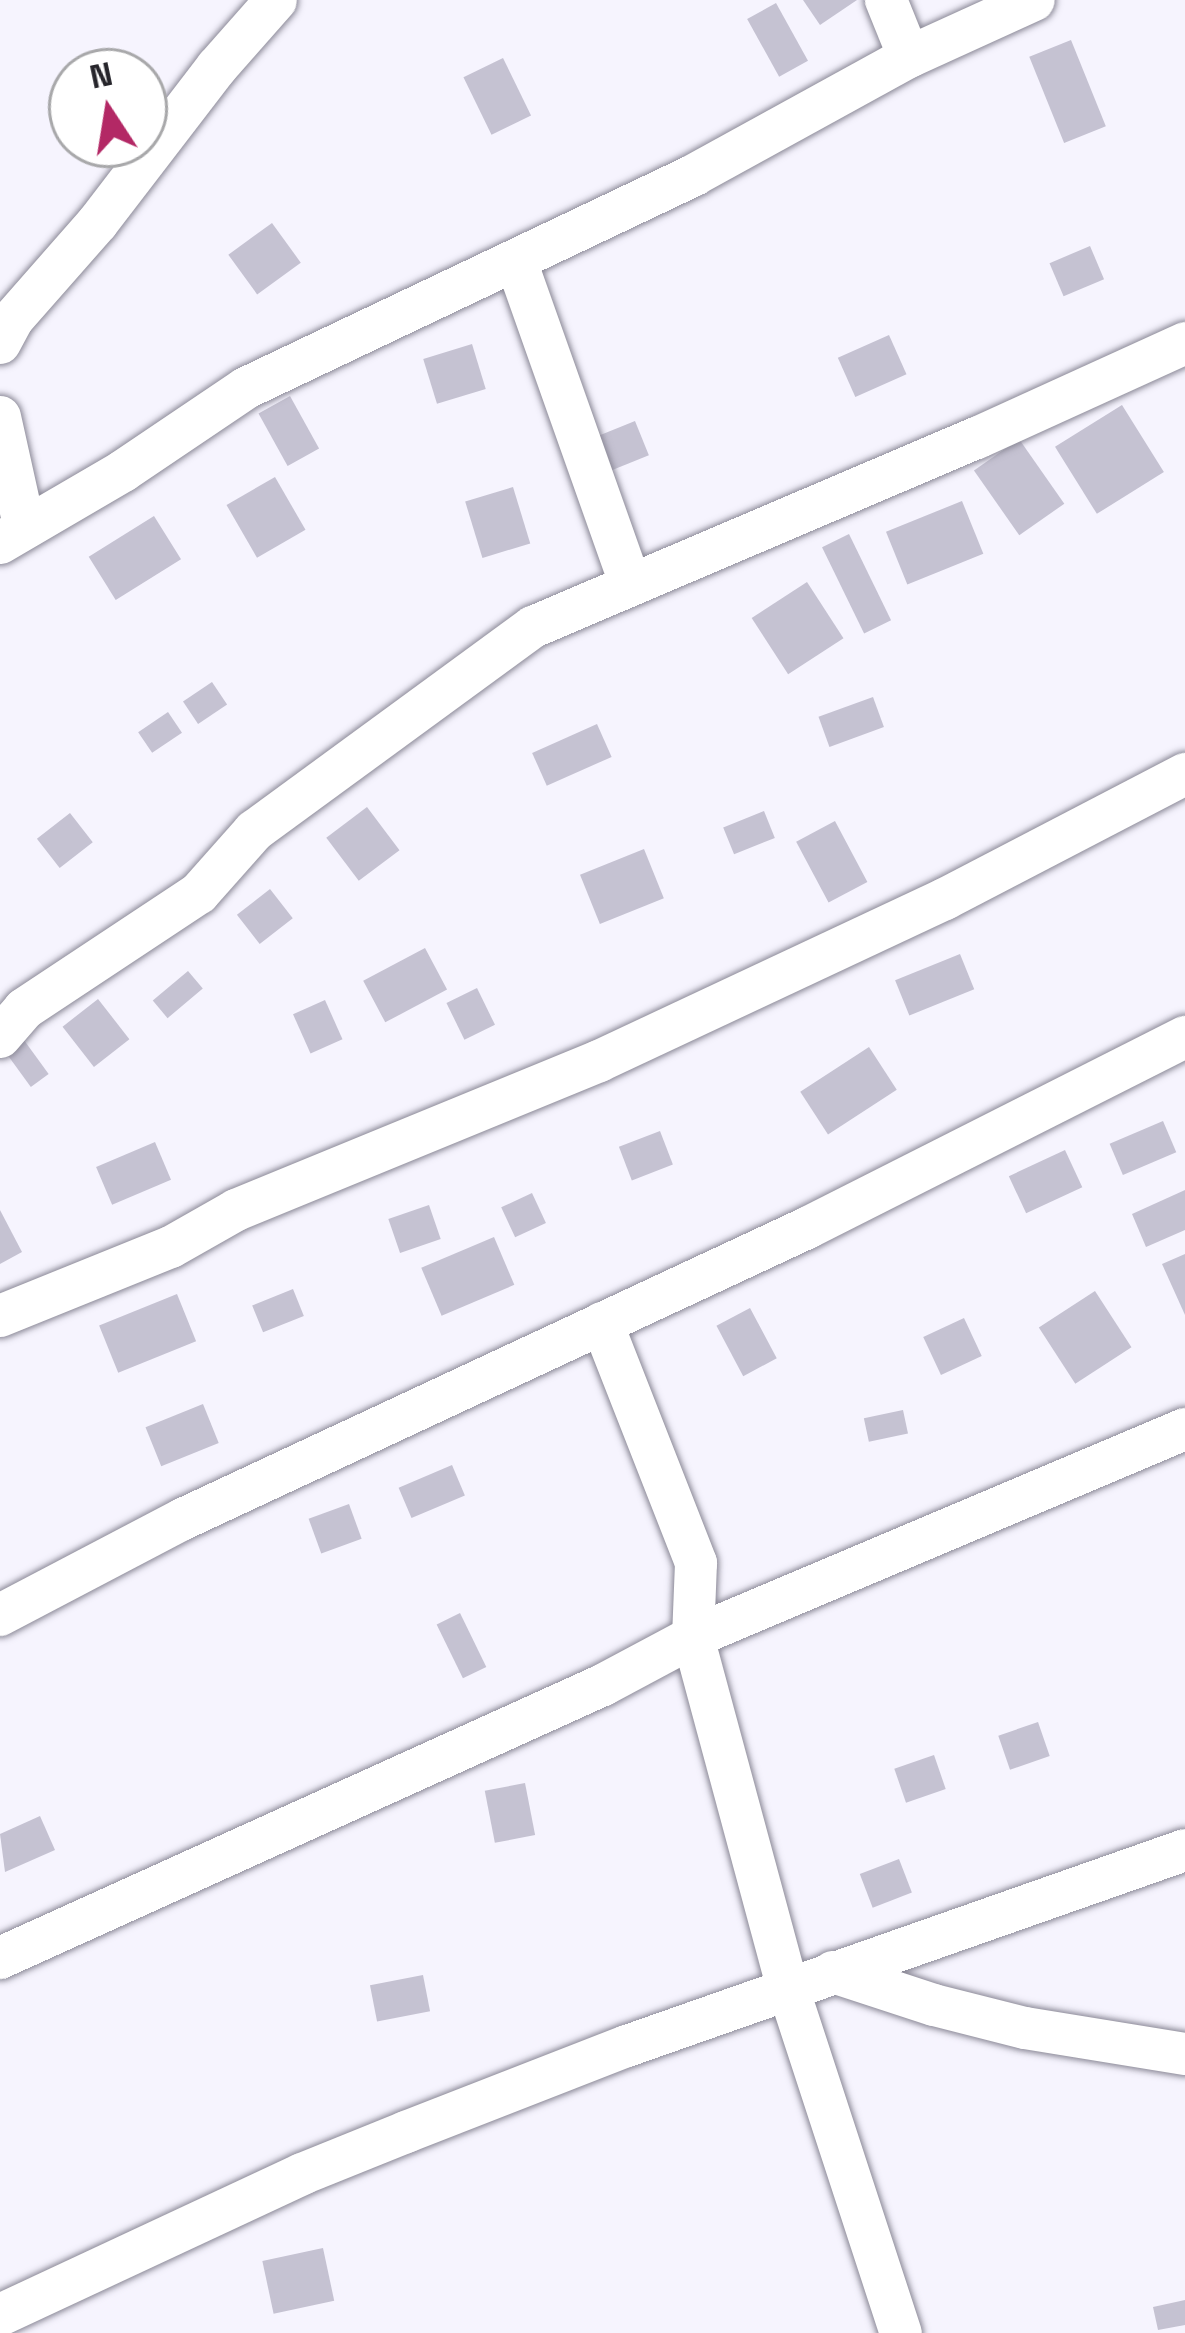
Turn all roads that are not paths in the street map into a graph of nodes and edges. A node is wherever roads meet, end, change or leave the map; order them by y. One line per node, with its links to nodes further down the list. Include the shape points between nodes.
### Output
1 (276, 0): 6 (street)
2 (886, 0): 4 (street)
3 (1034, 0): 4 (street)
4 (909, 57): 5 (street)
5 (516, 261): 9 (street, via 246,388); 10 (street)
6 (0, 343)
7 (1185, 343): 10 (street)
8 (0, 417): 9 (street)
9 (12, 534)
10 (630, 583): 12 (street, via 533,627 452,684 254,830 199,893 24,1009)
11 (1185, 774): 14 (street, via 599,1061)
12 (0, 1037)
13 (1185, 1037): 15 (street)
14 (0, 1316)
15 (602, 1323): 17 (street, via 183,1519); 18 (street, via 696,1563)
16 (1185, 1429): 18 (street)
17 (0, 1615)
18 (693, 1636): 20 (street, via 603,1685); 22 (street)
19 (1185, 1850): 21 (street)
20 (0, 1958)
21 (833, 1972): 22 (street); 23 (street, via 934,2006)
22 (788, 1988): 24 (street, via 302,2174); 25 (street)
23 (1185, 2054)
24 (0, 2314)
25 (901, 2333)

